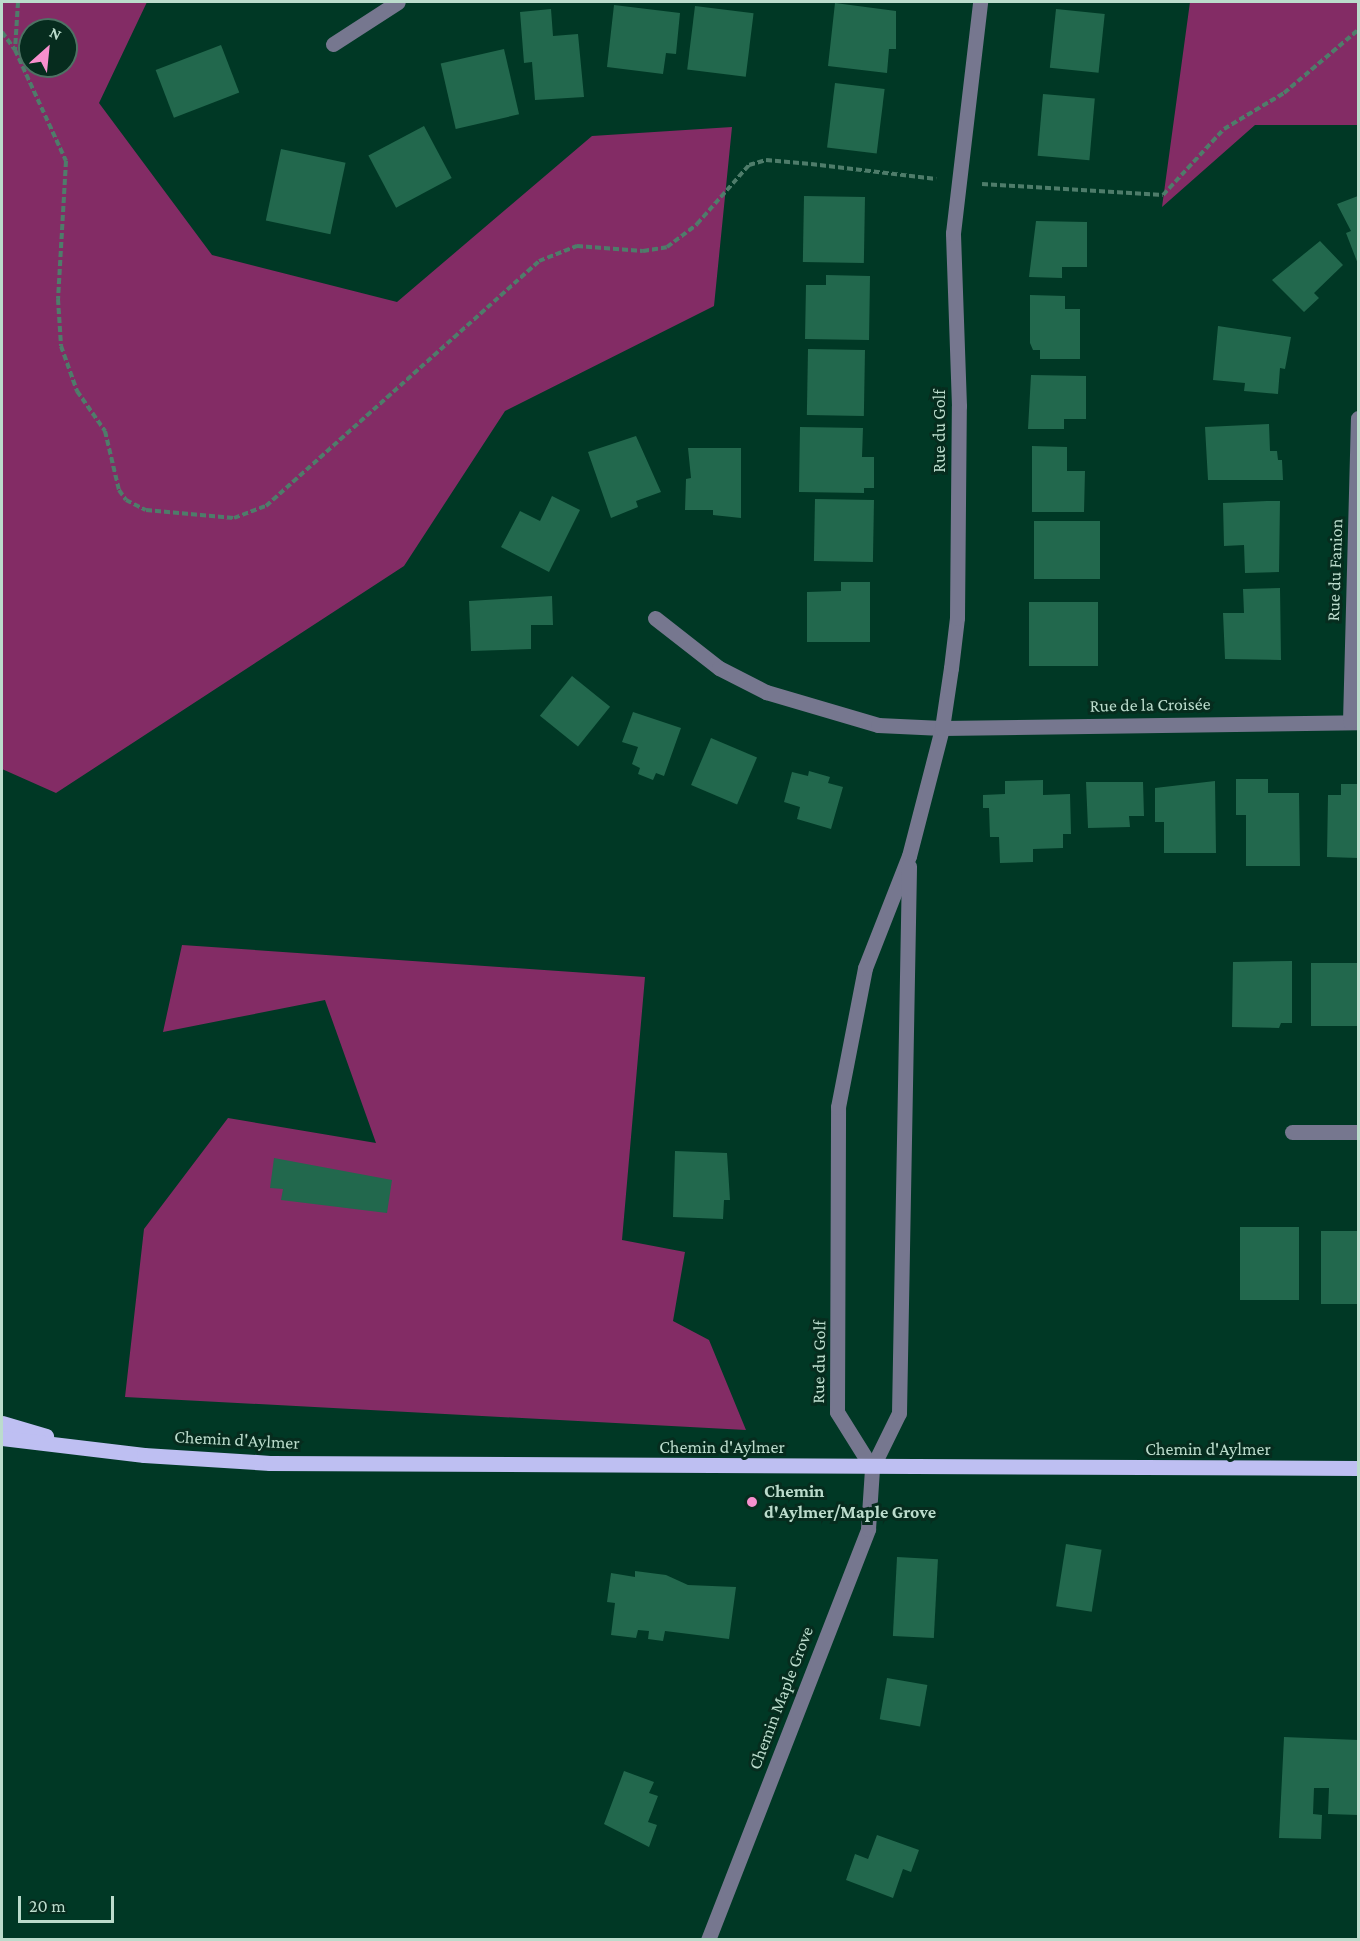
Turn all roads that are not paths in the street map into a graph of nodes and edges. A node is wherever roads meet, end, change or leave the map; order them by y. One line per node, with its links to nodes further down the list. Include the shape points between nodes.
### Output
1 (398, 2): 3 (street)
2 (980, 2): 7 (street, Rue du Golf, via 953,233 959,406 957,618)
3 (333, 44)
4 (1359, 418): 6 (street, Rue du Fanion)
5 (655, 618): 7 (street, Rue de la Croisée, via 719,668 766,692 859,722)
6 (1354, 722): 7 (street, Rue de la Croisée)
7 (942, 728): 8 (street, Rue du Golf)
8 (909, 856): 14 (street, Rue du Golf, via 899,1413); 14 (street, Rue du Golf, via 865,968 838,1107 837,1412)
9 (1292, 1132): 10 (street)
10 (1359, 1132)
11 (2, 1423): 13 (main road, Chemin d'Aylmer)
12 (2, 1438): 13 (main road, Chemin d'Aylmer)
13 (87, 1448): 14 (main road, Chemin d'Aylmer, via 270,1462)
14 (872, 1467): 15 (main road, Chemin d'Aylmer); 16 (street, Chemin Maple Grove, via 868,1529)
15 (1359, 1468)
16 (708, 1940)

